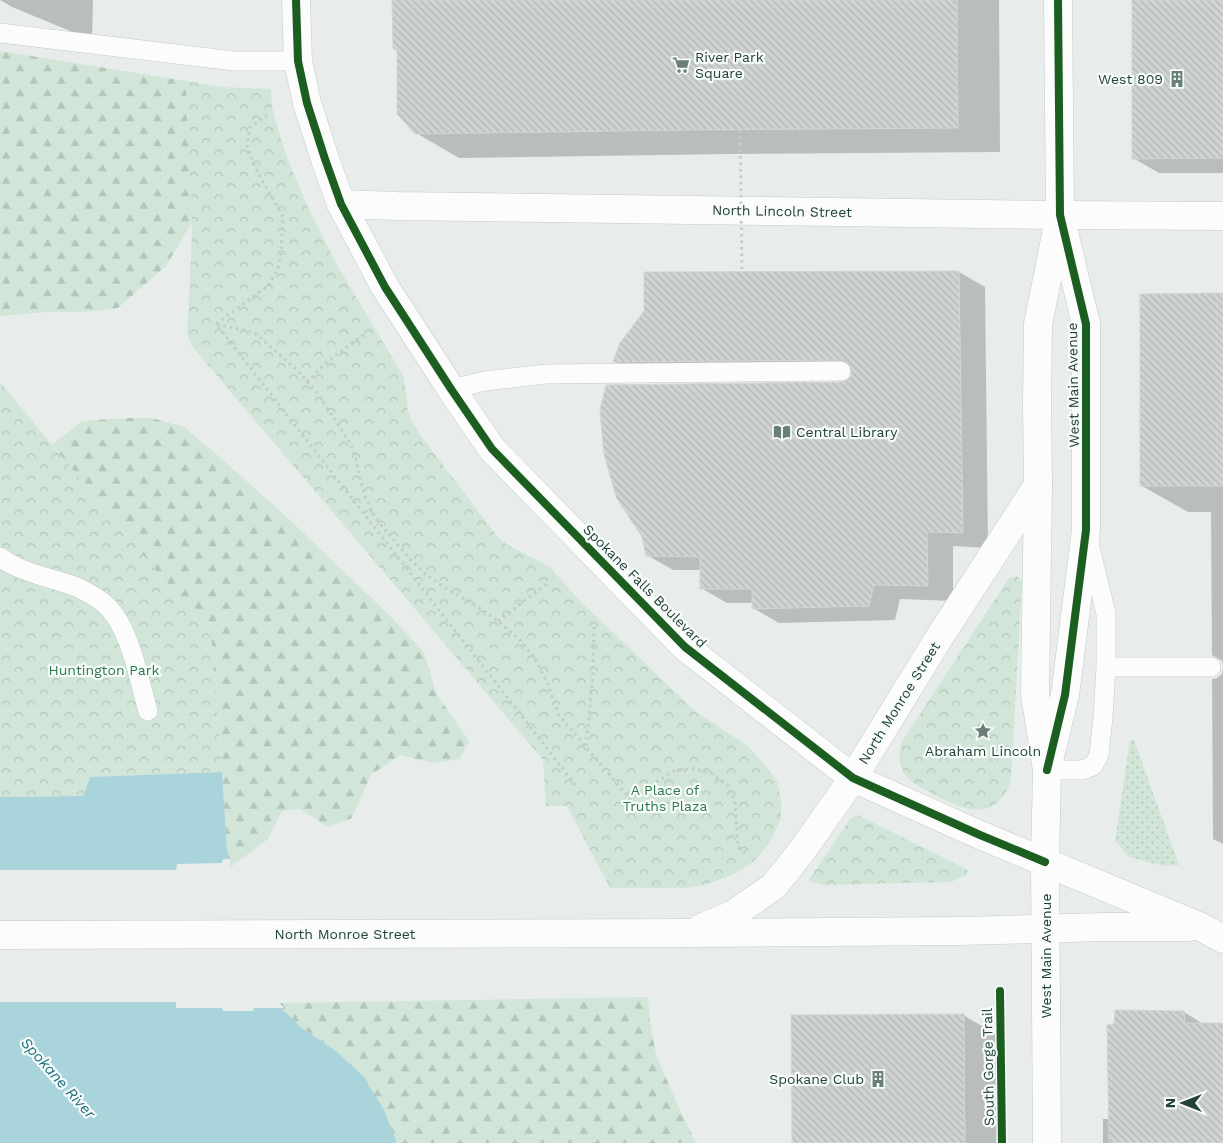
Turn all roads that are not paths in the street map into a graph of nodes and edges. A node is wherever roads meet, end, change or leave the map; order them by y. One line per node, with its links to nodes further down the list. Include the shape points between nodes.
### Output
1 (296, 0): 4 (main road, Spokane Falls Boulevard)
2 (1058, 0): 6 (main road, West Main Avenue)
3 (0, 33): 4 (lane, via 234,61)
4 (298, 62): 5 (main road, Spokane Falls Boulevard, via 307,102)
5 (341, 204): 6 (main road, North Lincoln Street); 9 (main road, Spokane Falls Boulevard, via 385,287)
6 (1060, 215): 7 (main road, North Lincoln Street); 10 (main road, West Main Avenue, via 1038,324); 11 (main road, West Main Avenue, via 1086,324)
7 (1223, 216)
8 (841, 372): 9 (lane, via 546,374 485,381)
9 (451, 390): 17 (main road, Spokane Falls Boulevard, via 492,449 685,647)
10 (1038, 484): 16 (main road, West Main Avenue, via 1034,694); 17 (main road, North Monroe Street)
11 (1086, 530): 13 (lane, via 1106,614); 16 (main road, West Main Avenue, via 1065,695)
12 (0, 557): 15 (lane, via 15,567 78,588 107,606 124,633)
13 (1106, 667): 14 (lane); 16 (lane, via 1099,755 1093,766 1082,770)
14 (1211, 667)
15 (148, 711)
16 (1047, 770): 18 (main road, West Main Avenue)
17 (853, 778): 18 (main road, Spokane Falls Boulevard); 21 (main road, North Monroe Street, via 774,886 732,915)
18 (1045, 862): 19 (main road, West Main Avenue); 20 (main road, Spokane Falls Boulevard)
19 (1046, 929): 20 (main road, North Monroe Street); 21 (main road, North Monroe Street); 23 (main road, West Main Avenue)
20 (1216, 931)
21 (690, 933): 22 (main road, North Monroe Street)
22 (0, 936)
23 (1047, 1143)

